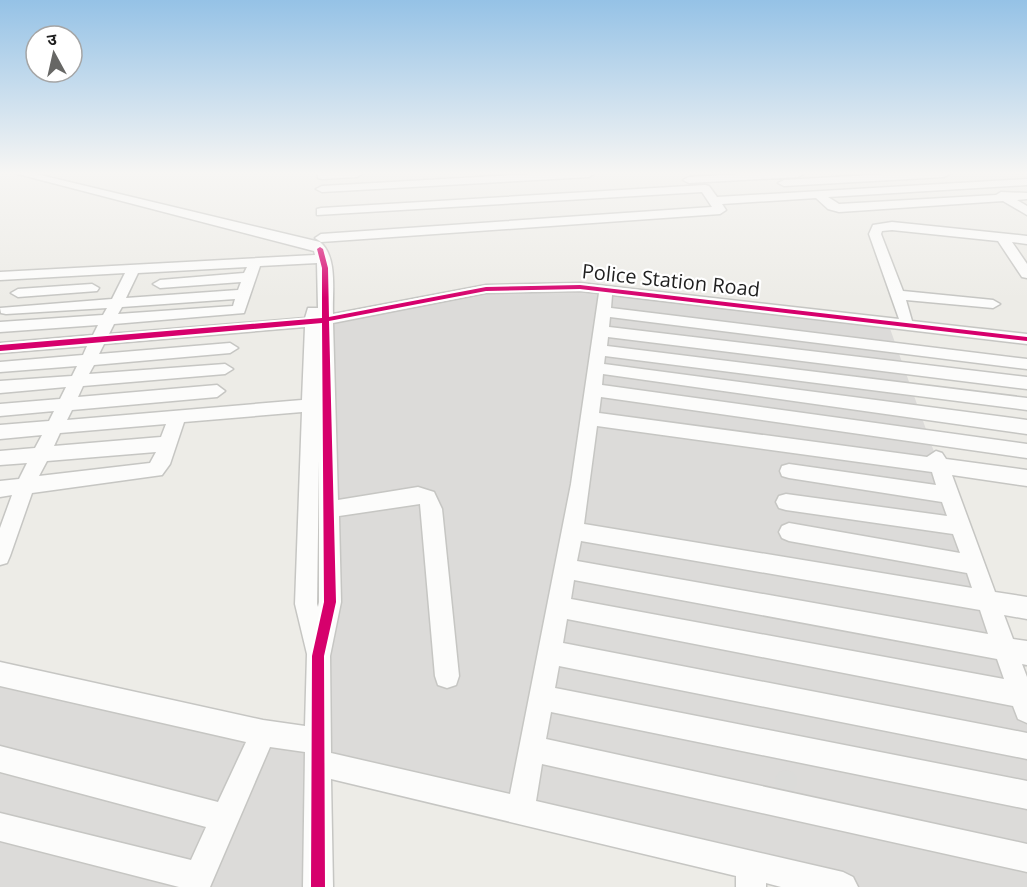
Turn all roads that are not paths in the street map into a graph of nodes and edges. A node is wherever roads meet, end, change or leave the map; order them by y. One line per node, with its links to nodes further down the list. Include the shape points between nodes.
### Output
1 (191, 215): 10 (street)
2 (321, 215): 10 (street)
3 (389, 215): 7 (street)
4 (581, 215): 6 (street)
5 (633, 215): 6 (street)
6 (584, 221): 7 (street)
7 (388, 233): 10 (street)
8 (1002, 237): 9 (street); 11 (street); 22 (street, via 892,226 877,228 875,234)
9 (1027, 240)
10 (320, 250): 14 (street); 29 (street)
11 (1026, 265)
12 (168, 267): 13 (street); 14 (street); 17 (street)
13 (134, 268): 15 (street); 24 (street)
14 (252, 270): 17 (street); 21 (street)
15 (33, 274): 16 (street); 20 (street)
16 (0, 276)
17 (160, 284): 23 (street)
18 (92, 288): 20 (street)
19 (606, 290): 29 (street, Police Station Road, via 541,286 486,289); 31 (street, Police Station Road); 36 (street)
20 (18, 293): 27 (street)
21 (243, 294): 23 (street); 26 (street)
22 (897, 295): 25 (street); 31 (street)
23 (150, 300): 24 (street); 28 (street)
24 (117, 303): 27 (street); 30 (street)
25 (993, 304)
26 (239, 310): 28 (street); 33 (street)
27 (3, 314)
28 (141, 317): 30 (street)
29 (319, 317): 31 (street, Police Station Road, via 462,286 565,280); 33 (street); 54 (street); 75 (street)
30 (109, 320): 32 (street); 37 (street)
31 (897, 321): 34 (street, Police Station Road); 35 (street, Police Station Road); 40 (street)
32 (0, 327)
33 (234, 329): 37 (street); 39 (street)
34 (1027, 333)
35 (1027, 339)
36 (600, 340): 40 (street); 45 (street); 49 (street); 50 (street); 56 (street)
37 (98, 341): 38 (street); 41 (street)
38 (0, 348)
39 (230, 348): 41 (street); 44 (street)
40 (897, 348): 42 (street); 45 (street)
41 (89, 359): 43 (street); 46 (street)
42 (1027, 364)
43 (0, 366)
44 (225, 369): 46 (street); 51 (street)
45 (905, 369): 47 (street); 50 (street)
46 (78, 381): 48 (street); 53 (street)
47 (1027, 383)
48 (0, 387)
49 (593, 390): 59 (street); 63 (street)
50 (912, 390): 52 (street); 56 (street)
51 (217, 391): 53 (street); 57 (street)
52 (1027, 404)
53 (66, 405): 55 (street); 60 (street)
54 (311, 405): 57 (street); 87 (street, via 306,604)
55 (0, 411)
56 (920, 412): 61 (street); 63 (street)
57 (213, 415): 58 (street)
58 (177, 418): 60 (street); 64 (street)
59 (590, 418): 68 (street); 77 (street)
60 (55, 427): 62 (street); 66 (street)
61 (1027, 427)
62 (0, 432)
63 (929, 438): 65 (street); 68 (street)
64 (166, 444): 66 (street); 71 (street, via 161,464 148,473)
65 (1027, 451)
66 (41, 454): 67 (street); 71 (street)
67 (0, 458)
68 (939, 466): 70 (street); 73 (street)
69 (789, 471): 73 (street)
70 (1027, 478)
71 (25, 486): 72 (street); 79 (street)
72 (0, 489)
73 (950, 495): 76 (street)
74 (786, 502): 76 (street)
75 (328, 510): 87 (street, via 330,602); 89 (street, via 418,495 427,498 432,509)
76 (962, 527): 80 (street)
77 (572, 531): 81 (street); 82 (street)
78 (789, 532): 80 (street)
79 (0, 556)
80 (975, 565): 82 (street)
81 (565, 568): 83 (street); 85 (street)
82 (988, 601): 84 (street); 85 (street)
83 (558, 607): 86 (street); 91 (street)
84 (1027, 608)
85 (1016, 651): 91 (street)
86 (550, 652): 90 (street); 93 (street)
87 (318, 656): 95 (street)
88 (0, 674): 92 (street)
89 (447, 676)
90 (541, 699): 94 (street); 97 (street)
91 (1025, 700)
92 (263, 733): 95 (street); 99 (street)
93 (1027, 746)
94 (532, 748): 98 (street); 101 (street)
95 (318, 752): 98 (street); 104 (street)
96 (0, 759): 99 (street)
97 (1027, 795)
98 (520, 812): 102 (street)
99 (225, 818): 103 (street)
100 (0, 827): 103 (street)
101 (1027, 858)
102 (751, 876): 105 (street)
103 (197, 882)
104 (318, 887)
105 (843, 887)

